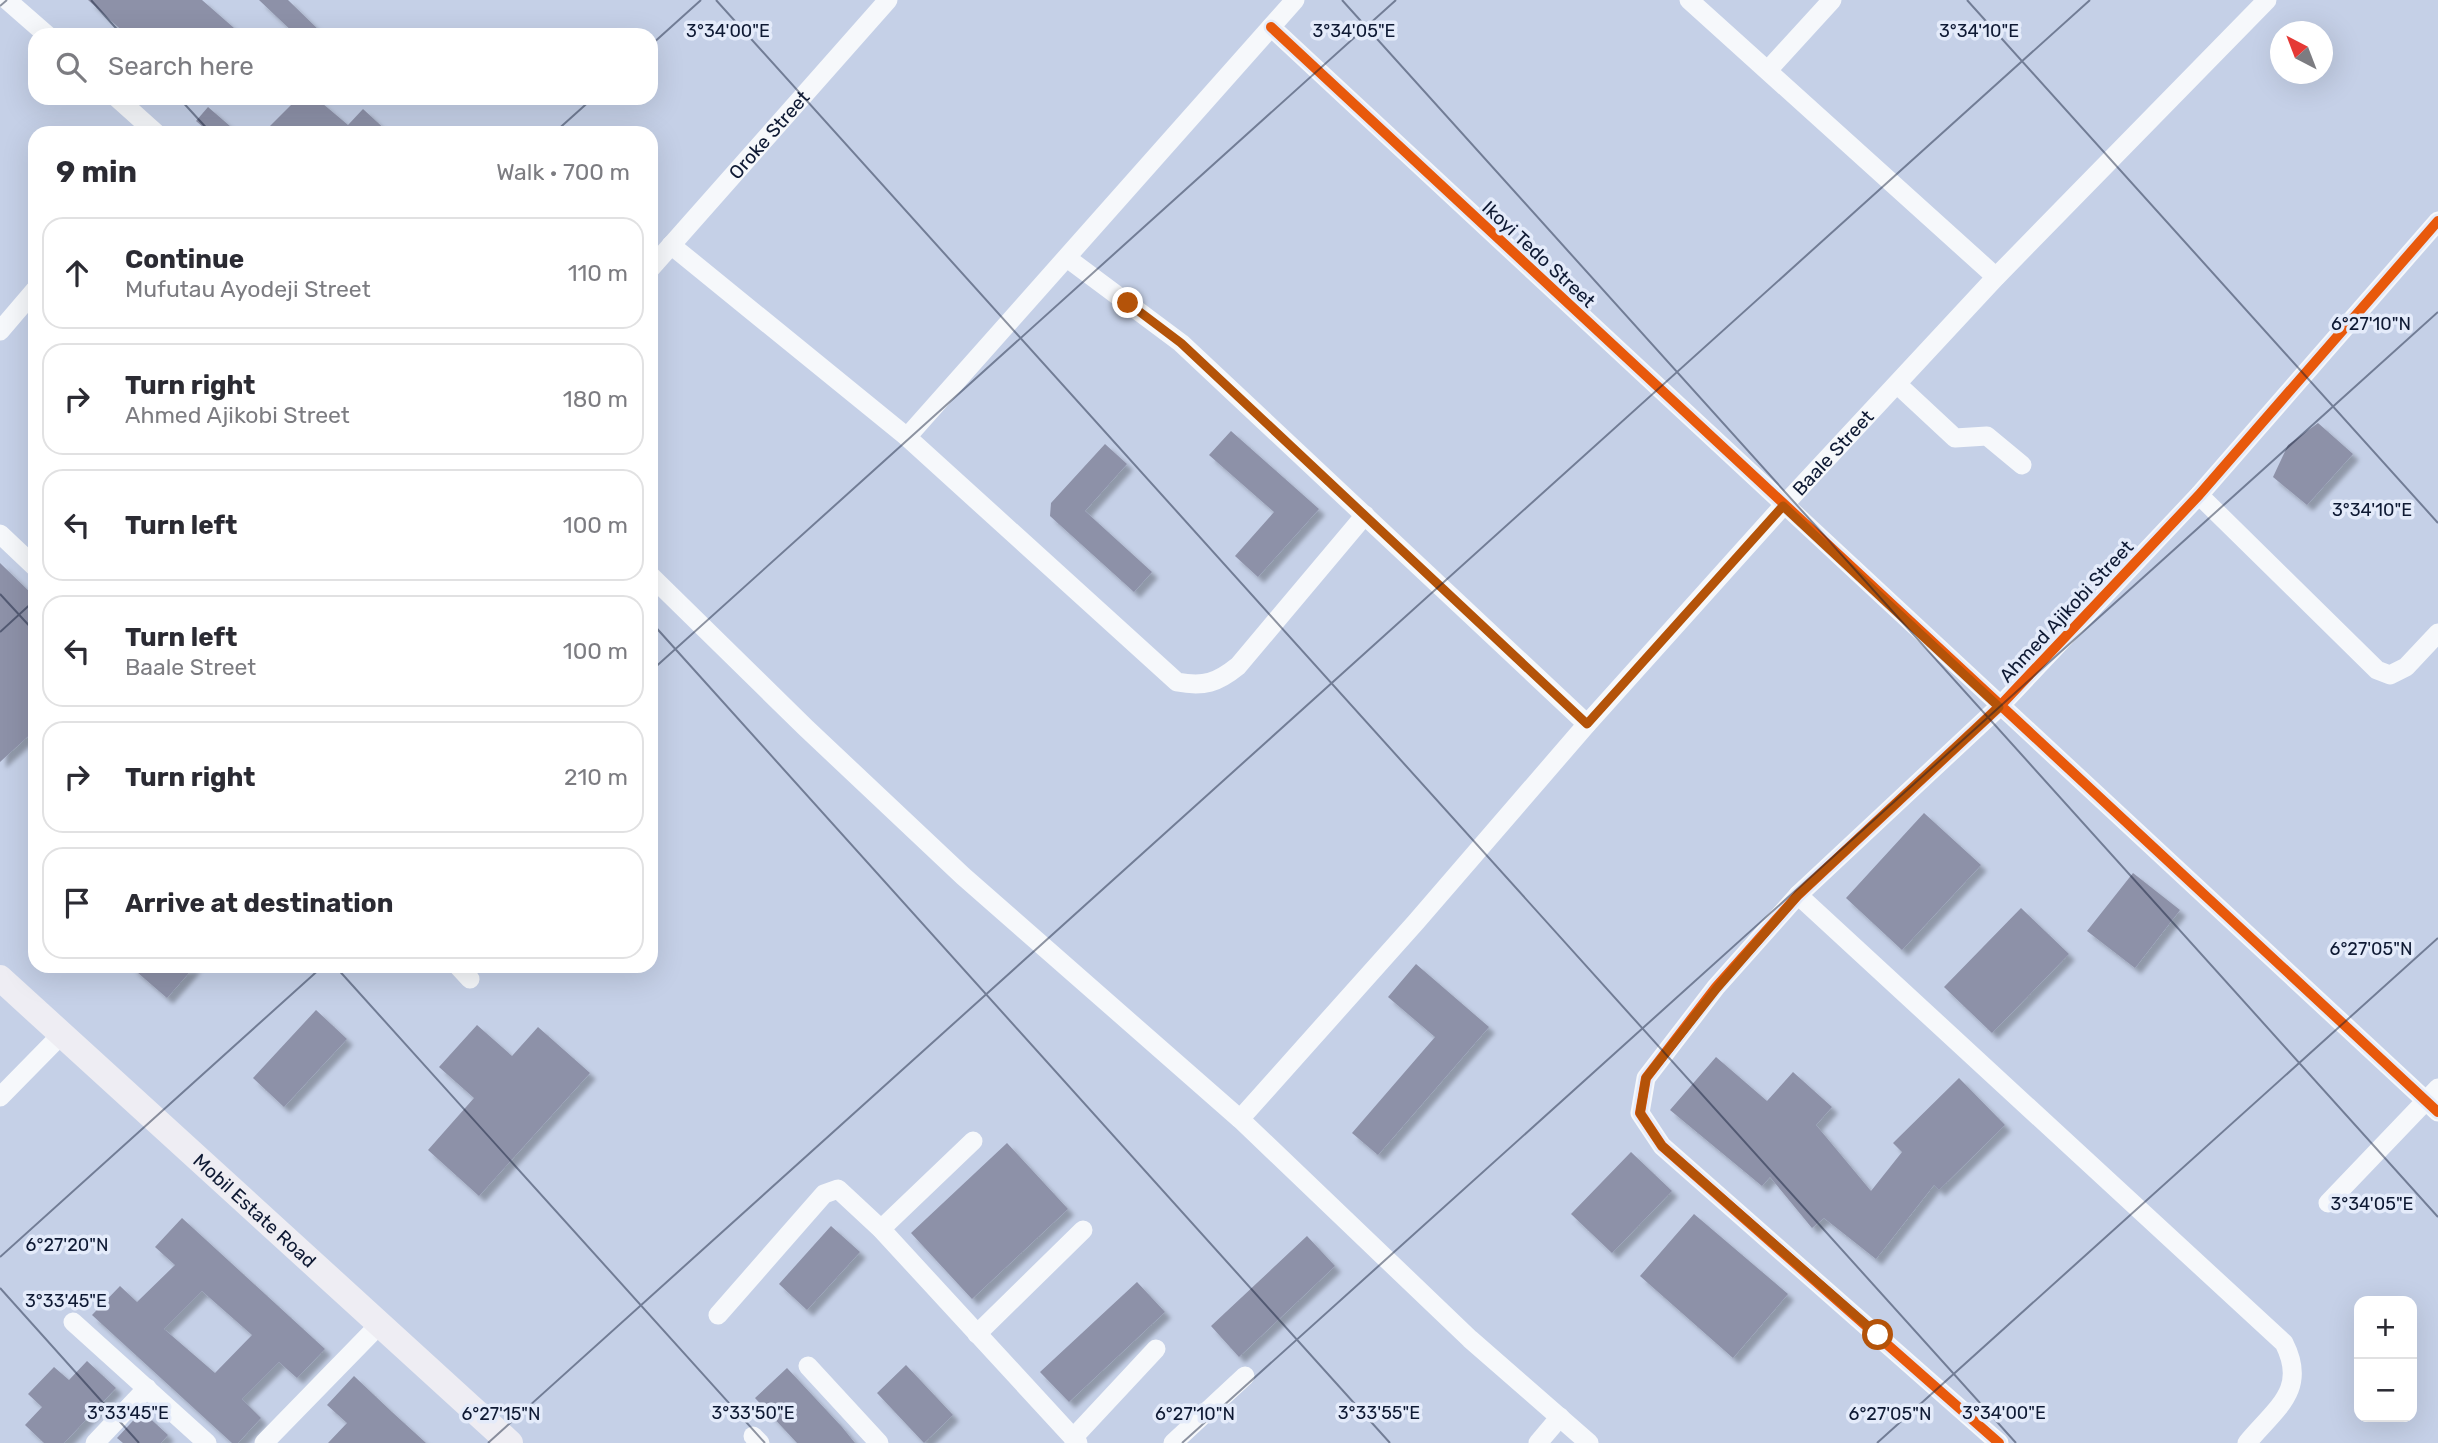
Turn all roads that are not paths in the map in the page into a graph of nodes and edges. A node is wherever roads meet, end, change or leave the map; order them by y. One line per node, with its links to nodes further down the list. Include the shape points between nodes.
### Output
1 (888, 0): 13 (street, Oroke Street)
2 (1296, 0): 7 (street)
3 (1689, 0): 9 (street)
4 (1832, 0): 9 (street)
5 (2267, 0): 16 (street, Baale Street)
6 (18, 3): 8 (street)
7 (1271, 27): 14 (street); 23 (street, Ikoyi Tedo Street)
8 (41, 28)
9 (1769, 69): 16 (street)
10 (125, 105): 11 (street)
11 (148, 126)
12 (2438, 221): 22 (street, Ahmed Ajikobi Street)
13 (671, 246): 15 (street, Oroke Street); 20 (street)
14 (1066, 258): 20 (street); 24 (street, via 1181,343)
15 (658, 260)
16 (1996, 277): 19 (street, Baale Street)
17 (28, 298): 18 (street)
18 (0, 331)
19 (1897, 384): 21 (street, via 1955,438 1987,436); 23 (street, Baale Street)
20 (907, 437): 24 (street, via 1177,682 1193,685 1222,679 1238,666)
21 (2022, 465)
22 (2199, 495): 28 (street, via 2377,670 2390,675 2406,667); 29 (street, Ahmed Ajikobi Street)
23 (1783, 506): 29 (street, Ikoyi Tedo Street); 30 (street, Baale Street)
24 (1365, 515): 30 (street)
25 (0, 534): 26 (street)
26 (28, 560)
27 (658, 583): 36 (street, via 963,876)
28 (2438, 633)
29 (1999, 707): 31 (street, Ahmed Ajikobi Street); 35 (street, Ikoyi Tedo Street)
30 (1587, 724): 36 (street, Baale Street)
31 (1798, 895): 59 (street, Ahmed Ajikobi Street, via 1646,1078 1640,1113 1662,1146); 60 (street, via 2284,1343 2295,1374 2290,1392)
32 (0, 978): 33 (main road, Mobil Estate Road)
33 (61, 1035): 34 (street); 43 (main road, Mobil Estate Road)
34 (0, 1097)
35 (2434, 1100): 38 (street)
36 (1240, 1119): 49 (street, via 1470,1339)
37 (973, 1140): 39 (street)
38 (2328, 1203)
39 (881, 1229): 41 (street, via 838,1189 824,1194); 44 (street)
40 (1083, 1230): 44 (street)
41 (718, 1315)
42 (73, 1322): 48 (street)
43 (378, 1325): 53 (street); 54 (main road, Mobil Estate Road)
44 (977, 1334): 50 (street)
45 (1156, 1349): 50 (street)
46 (808, 1366): 55 (street)
47 (1245, 1376): 56 (street)
48 (147, 1388): 51 (street); 52 (street)
49 (1560, 1417): 57 (street); 58 (street)
50 (1076, 1441)
51 (95, 1443)
52 (207, 1443)
53 (264, 1443)
54 (510, 1443)
55 (880, 1443)
56 (1173, 1443)
57 (1538, 1443)
58 (1589, 1443)
59 (1999, 1443)
60 (2247, 1443)

